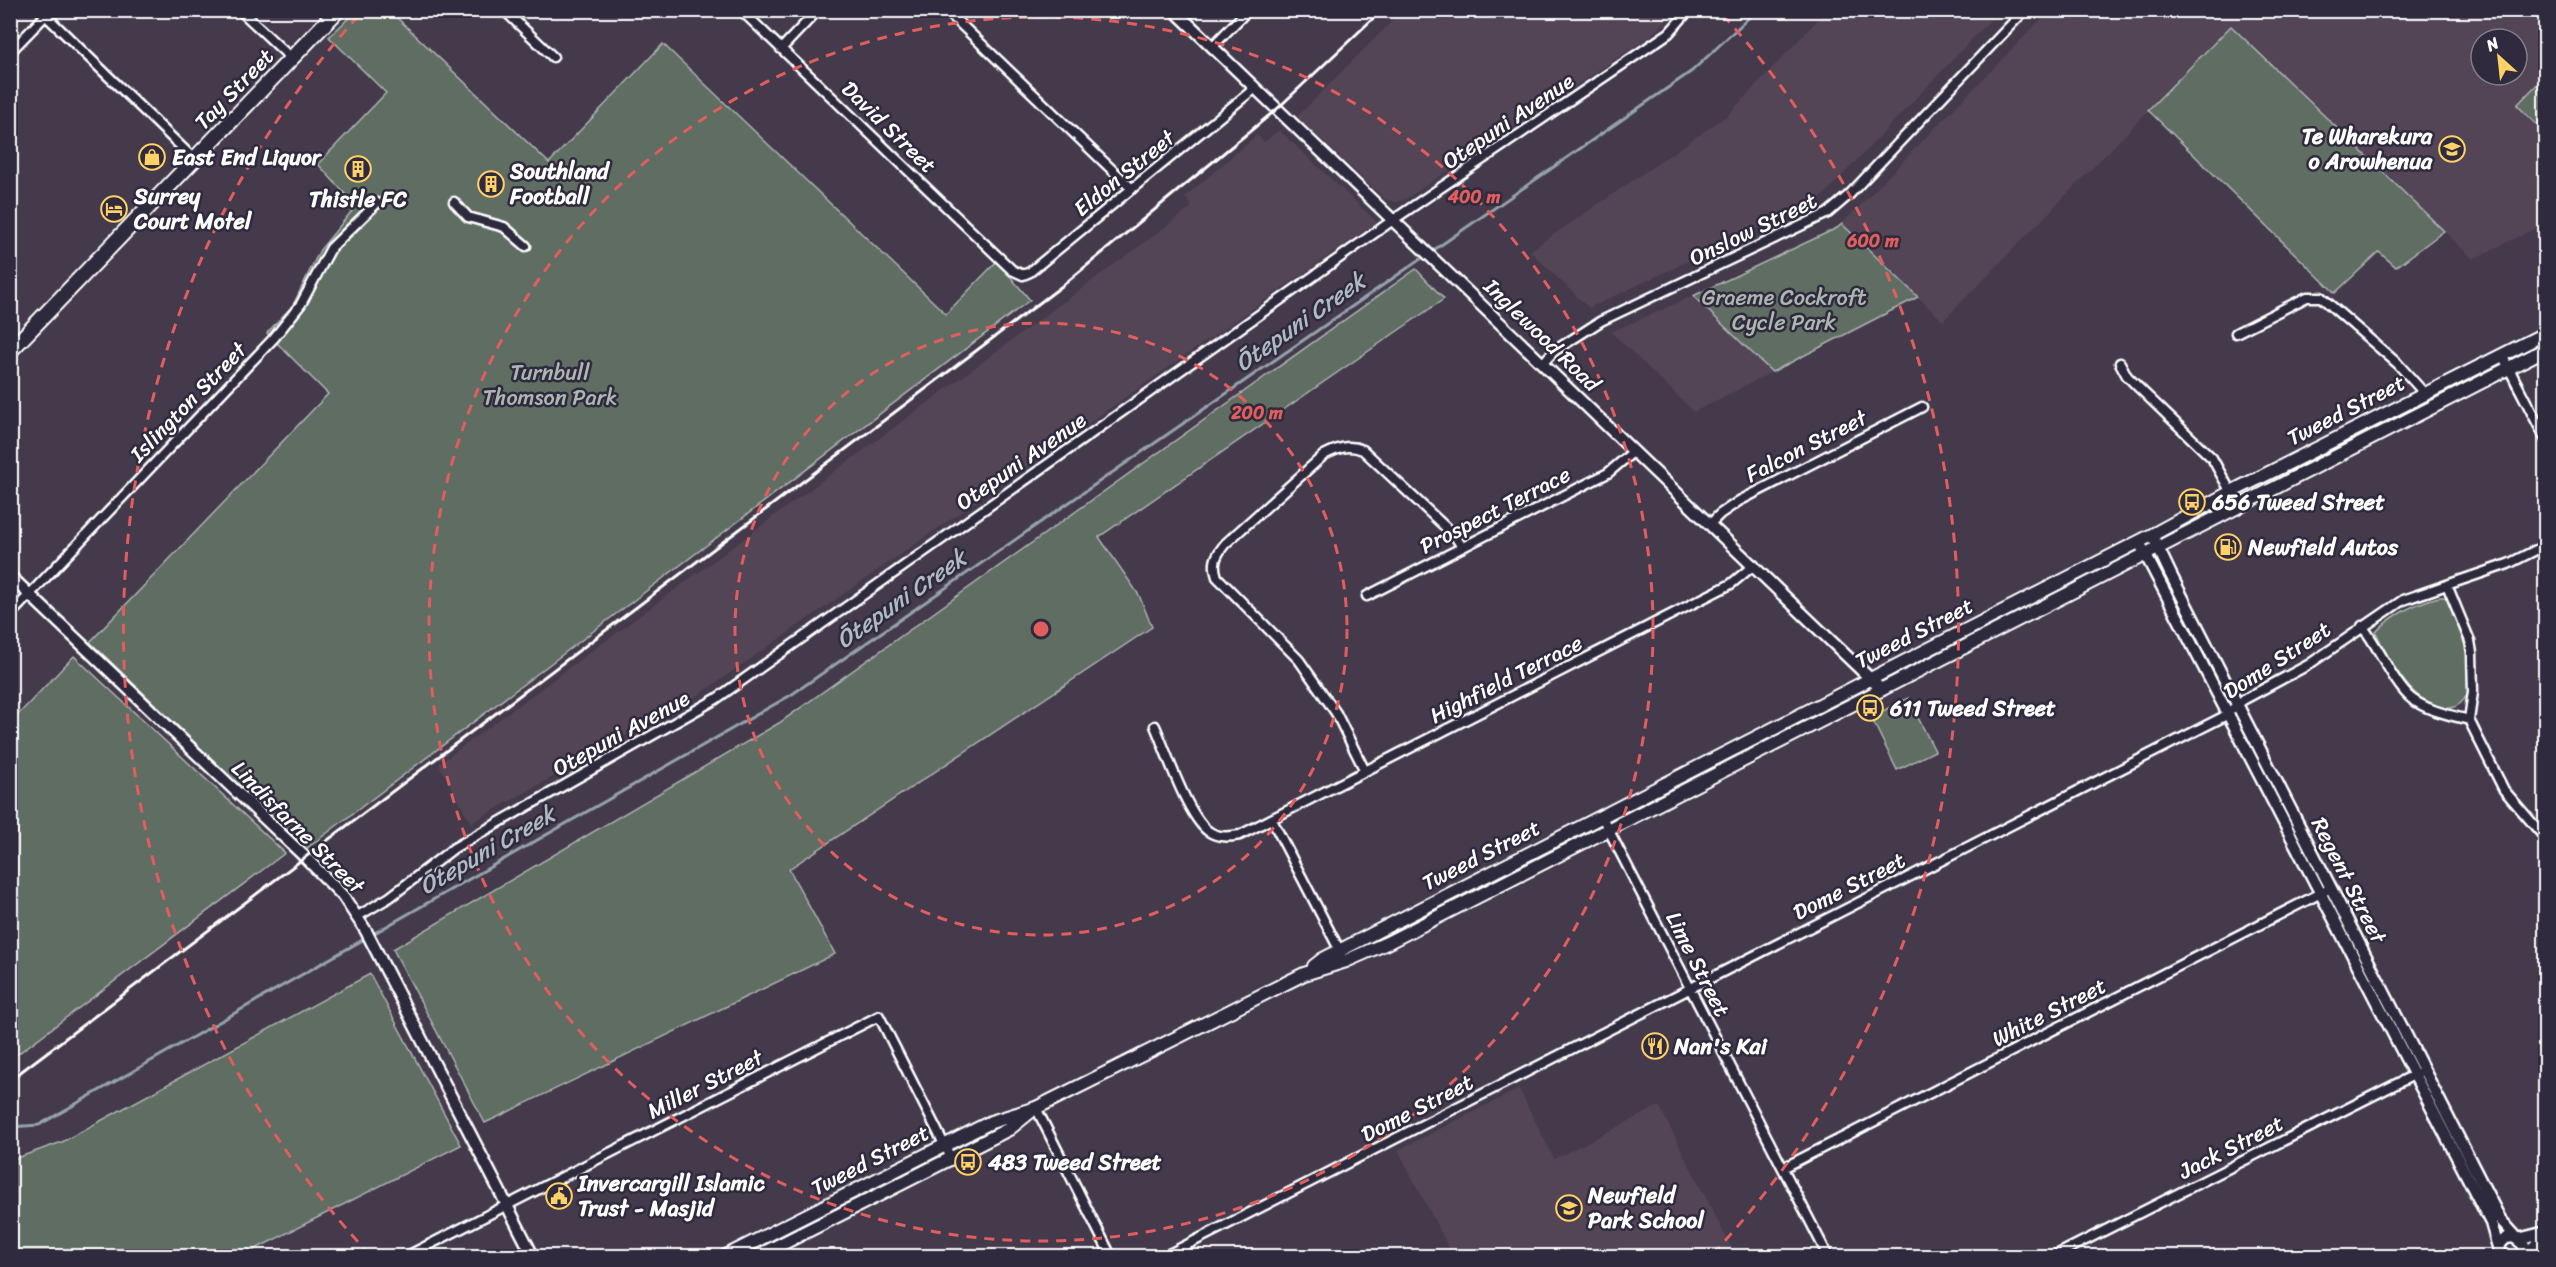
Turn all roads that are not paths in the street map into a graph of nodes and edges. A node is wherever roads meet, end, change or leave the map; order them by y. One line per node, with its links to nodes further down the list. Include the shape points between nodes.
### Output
1 (240, 10): 16 (street)
2 (338, 10): 16 (highway, Tay Street)
3 (504, 10): 15 (street)
4 (741, 10): 13 (street, David Street)
5 (818, 10): 13 (street)
6 (946, 10): 19 (street)
7 (1174, 10): 12 (street, Inglewood Road)
8 (1248, 10): 12 (street)
9 (1689, 10): 22 (street, Otepuni Avenue, via 1669,33)
10 (2025, 10): 30 (street, Onslow Street, via 1828,213 1601,321 1554,351)
11 (42, 13): 14 (street); 18 (street)
12 (1212, 47): 17 (street, Inglewood Road)
13 (781, 49): 24 (street, David Street)
14 (10, 52)
15 (553, 57)
16 (291, 59): 18 (highway, Tay Street)
17 (1255, 88): 19 (street, Eldon Street); 22 (street, Inglewood Road)
18 (195, 160): 28 (highway, Tay Street)
19 (1132, 189): 24 (street, Eldon Street, via 1030,272 1023,275)
20 (454, 202): 23 (street, via 468,217 504,227)
21 (377, 203): 49 (street, Islington Street, via 330,248 301,304 274,338)
22 (1394, 220): 30 (street, Inglewood Road); 66 (street, Otepuni Avenue, via 716,699 454,848)
23 (526, 246)
24 (1012, 270)
25 (2236, 333): 33 (street, via 2307,297 2321,297 2398,364)
26 (2546, 333): 29 (main road, Tweed Street)
27 (2546, 349): 32 (main road, Tweed Street)
28 (10, 351)
29 (2502, 355): 32 (street); 33 (main road, Tweed Street)
30 (1543, 363): 36 (street, Inglewood Road)
31 (2120, 363): 37 (street, via 2132,381 2212,458)
32 (2509, 368): 35 (street); 38 (main road, Tweed Street)
33 (2425, 394): 37 (main road, Tweed Street)
34 (1922, 407): 39 (street, Falcon Street, via 1739,501)
35 (2546, 440)
36 (1634, 451): 39 (street, Inglewood Road); 43 (street, Prospect Terrace, via 1608,473)
37 (2231, 492): 38 (street); 40 (main road, Tweed Street)
38 (2239, 507): 44 (main road, Tweed Street)
39 (1710, 524): 46 (street, Inglewood Road)
40 (2152, 535): 41 (main road, Tweed Street); 44 (street, Regent Street)
41 (2139, 542): 45 (street, Regent Street); 53 (main road, Tweed Street)
42 (2546, 545): 48 (street, Dome Street, via 2508,564)
43 (1462, 547): 50 (street, Prospect Terrace); 60 (street, via 1363,450 1352,446 1323,455 1216,556 1217,577 1299,660 1336,713)
44 (2159, 547): 45 (main road, Tweed Street); 57 (street, Regent Street)
45 (2145, 554): 54 (main road, Tweed Street); 57 (street, Regent Street)
46 (1754, 565): 55 (street, Inglewood Road); 60 (street, Highfield Terrace, via 1731,584)
47 (10, 576): 49 (street, Lindisfarne Street)
48 (2447, 585): 52 (street, Dome Street, via 2403,600); 58 (street, via 2472,653)
49 (30, 594): 51 (street, Islington Street); 66 (street, Lindisfarne Street, via 321,873)
50 (1367, 596)
51 (10, 615)
52 (2362, 626): 57 (street, Dome Street, via 2308,665); 58 (street, via 2413,699)
53 (1953, 637): 54 (main road); 55 (main road, Tweed Street)
54 (1959, 650): 56 (main road, Tweed Street)
55 (1872, 679): 56 (street, Inglewood Road); 61 (main road, Tweed Street)
56 (1882, 690): 63 (main road, Tweed Street)
57 (2233, 708): 65 (street, Regent Street); 68 (street, Dome Street)
58 (2469, 720): 64 (street, via 2504,790)
59 (1155, 726): 62 (street, Highfield Terrace, via 1188,802 1209,831 1228,837 1240,835)
60 (1365, 771): 62 (street, Highfield Terrace)
61 (1602, 816): 63 (street, Lime Street); 67 (main road, Tweed Street)
62 (1272, 820): 67 (street)
63 (1609, 830): 67 (main road, Tweed Street, via 1387,943); 68 (street, Lime Street)
64 (2546, 838)
65 (2326, 890): 69 (street, Regent Street); 73 (street, White Street)
66 (358, 916): 74 (street, Lindisfarne Street)
67 (1343, 956): 70 (main road, Tweed Street, via 1323,959 1304,974)
68 (1690, 988): 73 (street, Lime Street); 86 (street, Dome Street)
69 (2419, 1072): 77 (street, Regent Street, via 2500,1219); 79 (street, Regent Street, via 2491,1223); 88 (street, Jack Street)
70 (1036, 1108): 71 (main road, Tweed Street, via 1001,1117); 72 (main road, Tweed Street, via 1009,1129); 85 (street)
71 (944, 1146): 72 (street, Miller Street); 74 (street, Miller Street, via 879,1016); 78 (main road, Tweed Street)
72 (951, 1158): 81 (main road, Tweed Street)
73 (1783, 1168): 87 (street, Lime Street)
74 (507, 1205): 82 (street, Miller Street); 83 (street, Lindisfarne Street)
75 (2546, 1232): 77 (street)
76 (2546, 1236): 80 (street)
77 (2518, 1239): 79 (street, via 2506,1238); 80 (street, Regent Street, via 2524,1245)
78 (757, 1241): 81 (street); 84 (main road, Tweed Street)
79 (2496, 1252)
80 (2525, 1255)
81 (763, 1256)
82 (407, 1257)
83 (533, 1257)
84 (726, 1257)
85 (1112, 1257)
86 (1165, 1257)
87 (1828, 1257)
88 (2054, 1257)

